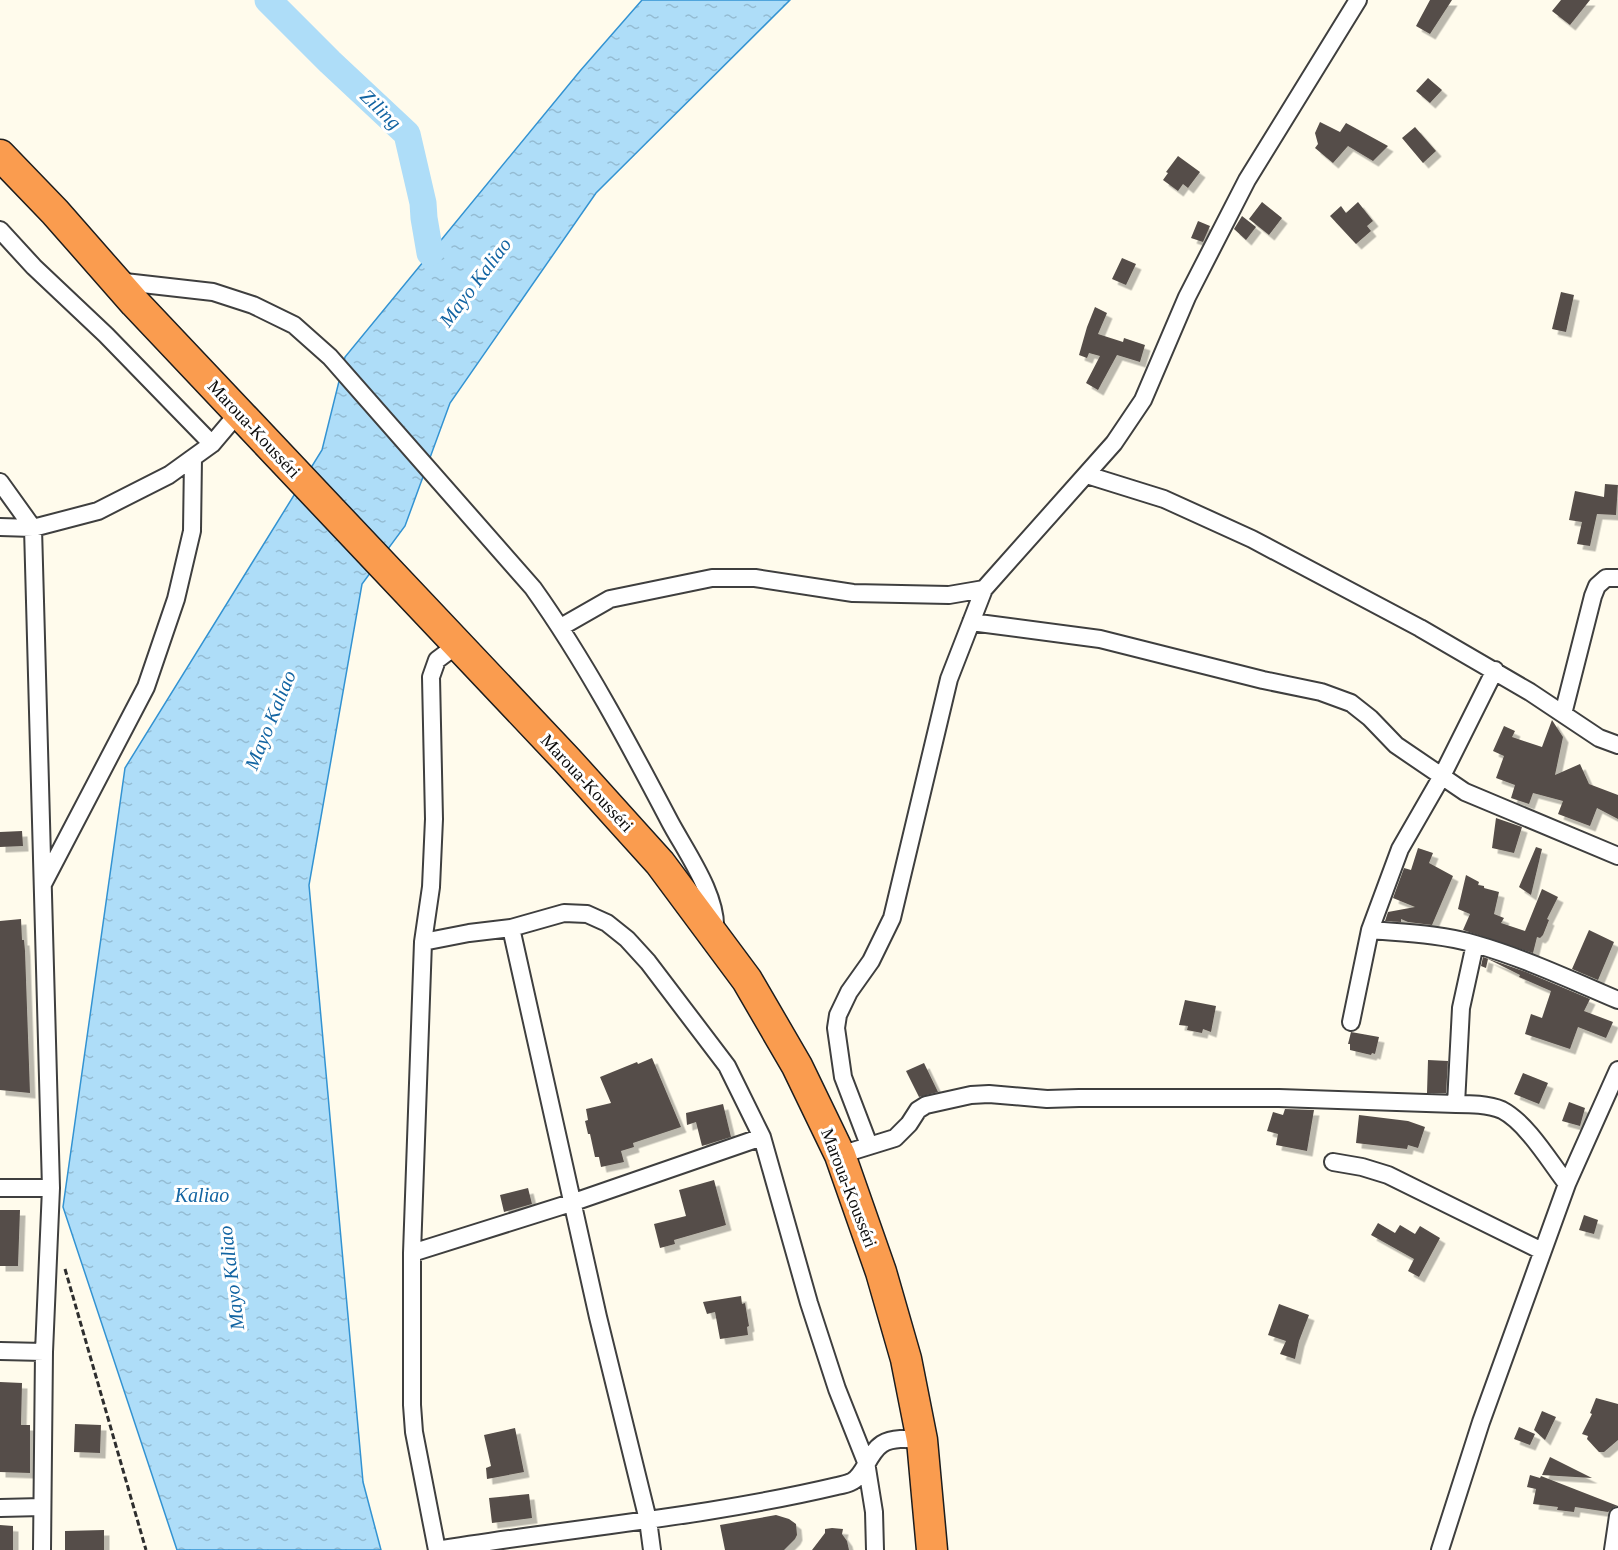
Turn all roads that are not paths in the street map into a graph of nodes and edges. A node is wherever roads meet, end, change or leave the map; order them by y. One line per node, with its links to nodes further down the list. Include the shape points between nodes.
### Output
1 (1358, 0): 8 (street, via 1247,180 1187,297 1143,400)
2 (0, 155): 4 (highway, Maroua-Kousséri)
3 (0, 230): 6 (street)
4 (116, 281): 5 (highway, Maroua-Kousséri); 15 (street, via 213,292 253,305 294,325 330,357 533,588)
5 (239, 412): 6 (street); 16 (highway, Maroua-Kousséri)
6 (212, 444): 7 (street)
7 (193, 458): 11 (street, via 169,475 98,511); 22 (street, via 192,531 176,599 146,687)
8 (1087, 475): 13 (street); 17 (street, via 1164,499 1252,539)
9 (0, 482): 11 (street)
10 (0, 527): 11 (street)
11 (33, 528): 22 (street)
12 (1618, 578): 18 (street, via 1606,578 1597,586)
13 (984, 589): 14 (street); 15 (street, via 949,595 853,593 755,578 712,578 610,599)
14 (971, 622): 20 (street, via 1100,639 1321,692 1352,703 1396,746); 33 (street, via 949,679 892,918 838,1015 836,1028 843,1077)
15 (561, 627): 25 (street, via 707,892 716,922)
16 (457, 645): 25 (highway, Maroua-Kousséri, via 660,863); 26 (street, via 437,660 431,677 434,819 431,887)
17 (1495, 670): 18 (street); 20 (street)
18 (1563, 714): 19 (street, via 1599,738)
19 (1618, 745)
20 (1442, 776): 21 (street, via 1465,792); 24 (street, via 1400,849)
21 (1618, 856)
22 (42, 886): 38 (street)
23 (511, 928): 26 (street); 32 (street, via 564,913 587,914 627,939 727,1066); 39 (street)
24 (1370, 930): 27 (street, via 1436,935); 29 (street)
25 (715, 938): 34 (highway, Maroua-Kousséri, via 747,980 798,1066)
26 (423, 942): 41 (street)
27 (1475, 944): 28 (street); 31 (street, via 1461,1008)
28 (1618, 1000)
29 (1351, 1022)
30 (1618, 1071): 36 (street)
31 (1456, 1104): 33 (street, via 971,1095 926,1105 895,1138); 36 (street, via 1501,1110 1520,1123)
32 (762, 1137): 39 (street); 45 (street, via 813,1314)
33 (869, 1145): 34 (street)
34 (840, 1155): 44 (highway, Maroua-Kousséri, via 881,1272 906,1359)
35 (1333, 1162): 40 (street, via 1388,1175)
36 (1567, 1184): 40 (street)
37 (0, 1188): 38 (street)
38 (51, 1188): 43 (street)
39 (573, 1202): 41 (street); 48 (street)
40 (1542, 1251): 55 (street)
41 (412, 1253): 51 (street, via 414,1432)
42 (0, 1351): 43 (street)
43 (44, 1352): 46 (street)
44 (922, 1440): 45 (street, via 899,1439 882,1444); 54 (highway, Maroua-Kousséri)
45 (866, 1462): 48 (street, via 852,1482 747,1505); 53 (street)
46 (42, 1507): 47 (street); 50 (street)
47 (0, 1508)
48 (648, 1520): 51 (street); 52 (street)
49 (1618, 1523): 56 (street)
50 (42, 1550)
51 (437, 1550)
52 (652, 1550)
53 (875, 1550)
54 (932, 1550)
55 (1440, 1550)
56 (1613, 1550)

